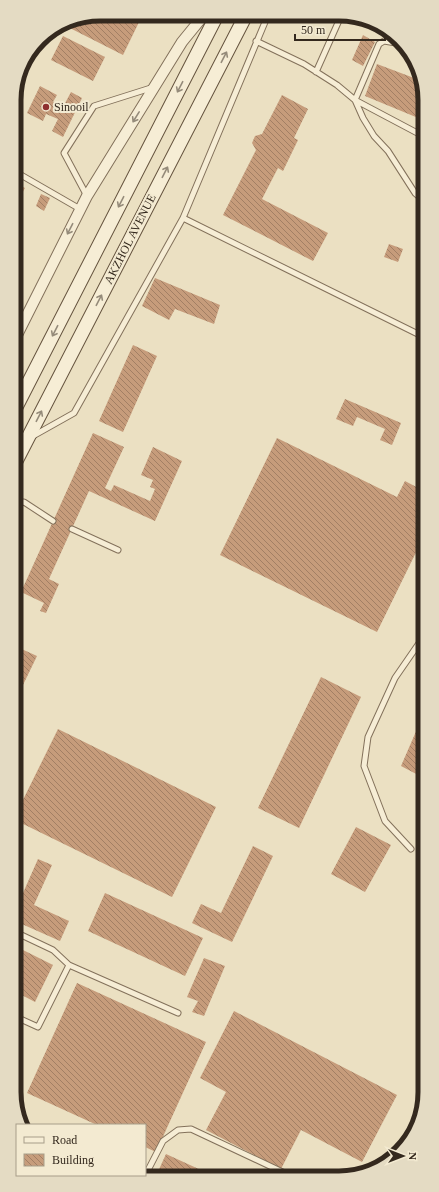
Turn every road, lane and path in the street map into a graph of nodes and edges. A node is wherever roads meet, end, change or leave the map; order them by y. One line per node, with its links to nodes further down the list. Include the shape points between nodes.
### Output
1 (199, 21): 9 (street, via 182,42)
2 (214, 21): 19 (main road, AKZHOL AVENUE, one-way to 19)
3 (243, 21): 20 (main road, AKZHOL AVENUE, one-way to 3)
4 (265, 21): 6 (lane)
5 (339, 21): 8 (lane)
6 (256, 41): 8 (lane); 16 (lane)
7 (393, 43): 10 (lane, via 384,41 379,44)
8 (316, 72): 10 (lane)
9 (155, 87): 14 (street, one-way to 14); 14 (lane, via 94,106 64,153)
10 (355, 100): 11 (lane); 13 (lane, via 374,136 388,151)
11 (418, 133)
12 (21, 175): 15 (lane)
13 (418, 195)
14 (86, 196): 15 (street)
15 (80, 209): 17 (street, one-way to 17)
16 (183, 218): 18 (lane); 20 (lane, via 74,413)
17 (21, 327)
18 (418, 334)
19 (21, 397)
20 (27, 439): 21 (main road, AKZHOL AVENUE)
21 (21, 451)
22 (21, 503): 23 (lane, via 24,502)
23 (53, 521)
24 (72, 529): 25 (lane)
25 (118, 550)
26 (418, 645): 27 (lane, via 395,678 368,737 364,766 385,821)
27 (411, 848)
28 (21, 935): 29 (lane, via 53,950)
29 (69, 965): 30 (lane); 31 (lane, via 38,1027)
30 (178, 1013)
31 (21, 1019)
32 (148, 1171): 33 (lane, via 163,1141 178,1130 191,1129)
33 (280, 1171)

